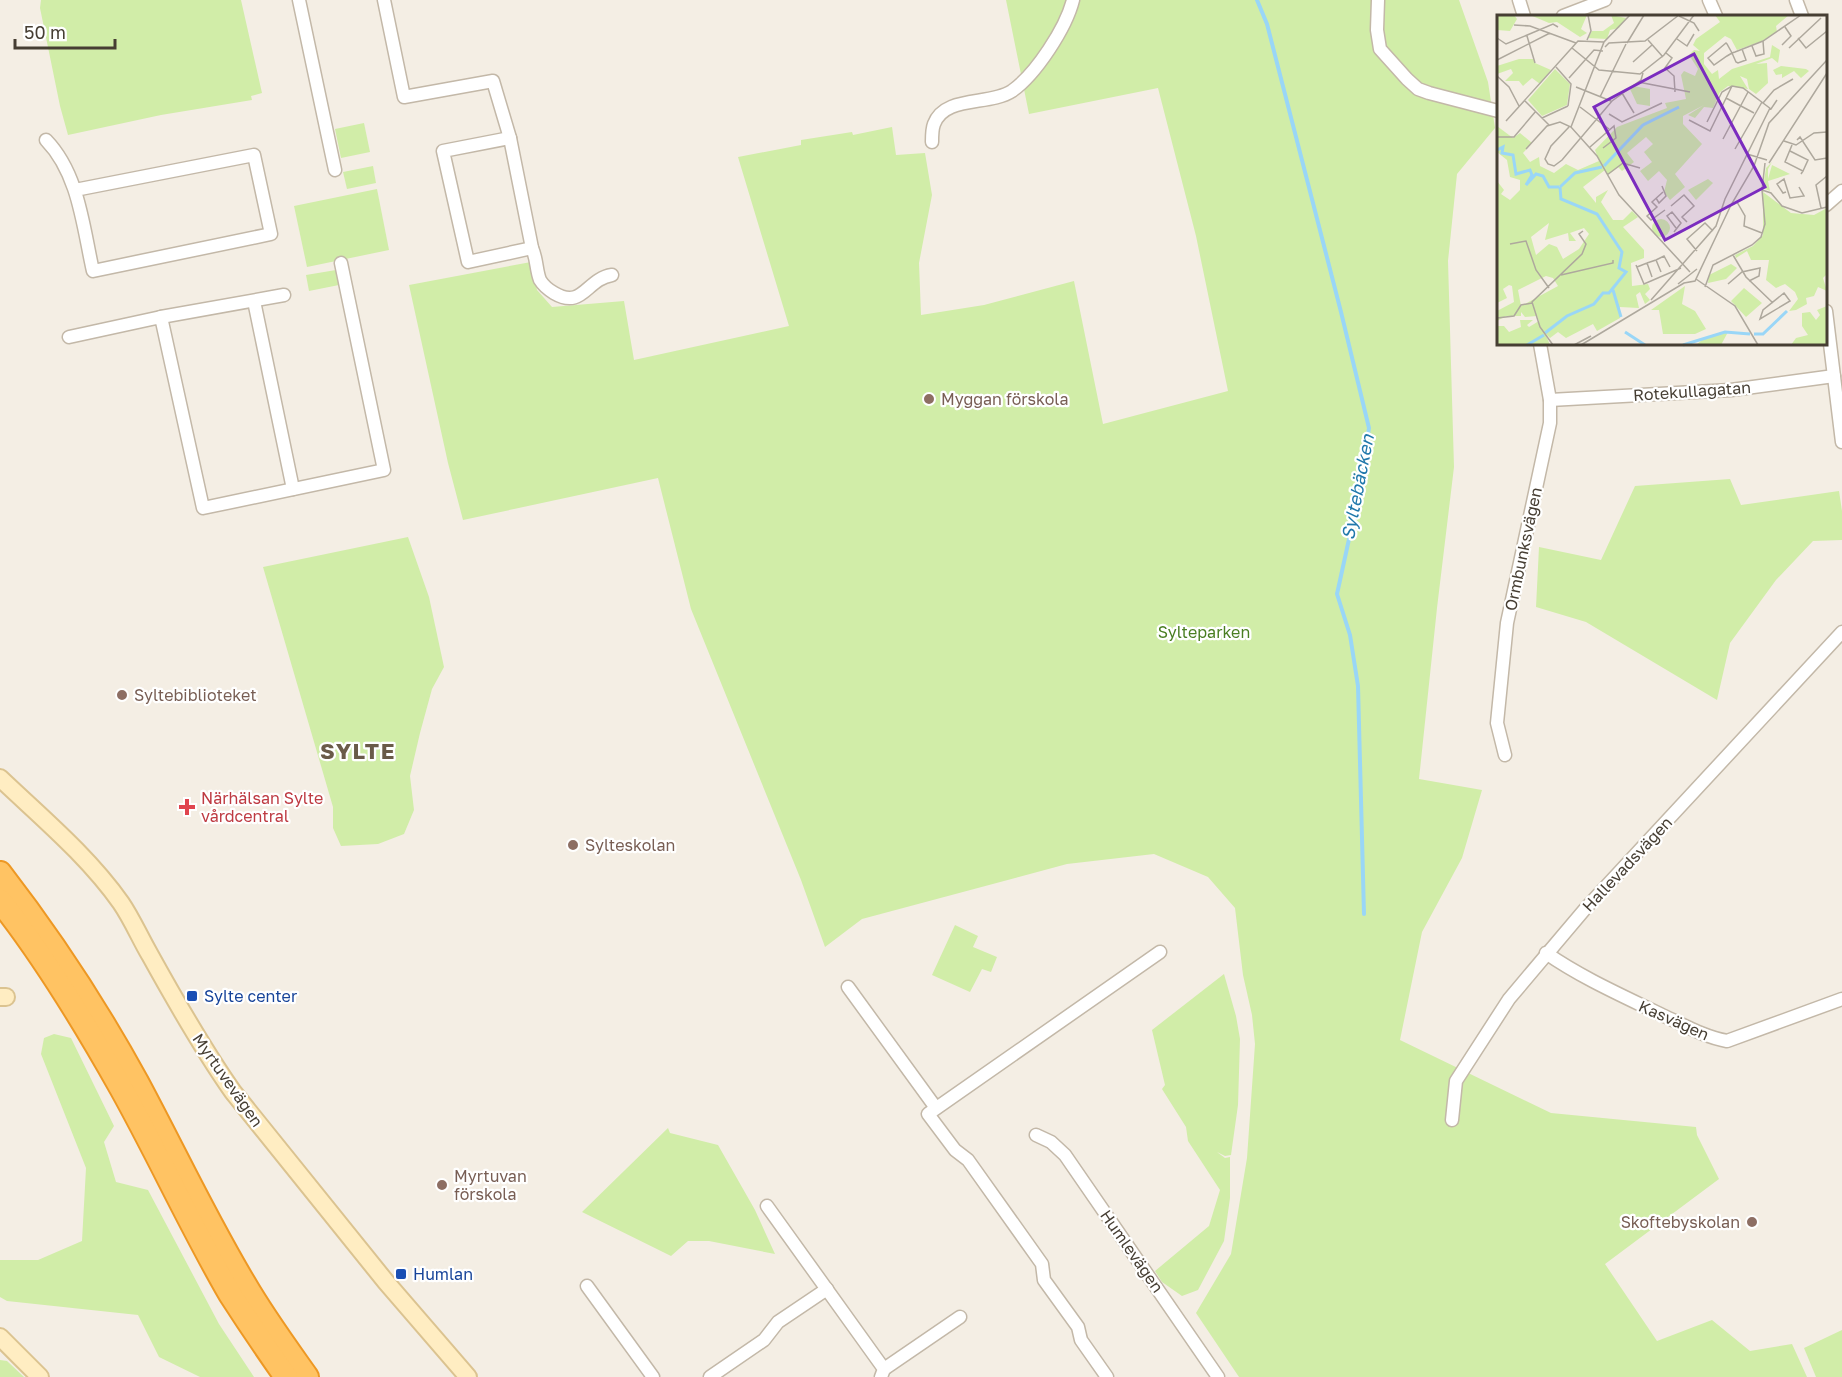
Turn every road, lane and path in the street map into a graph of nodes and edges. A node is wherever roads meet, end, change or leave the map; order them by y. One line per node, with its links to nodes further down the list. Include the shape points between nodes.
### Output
1 (299, 0): 17 (street)
2 (384, 0): 14 (street, via 404,97 493,81)
3 (1074, 0): 16 (street, via 1060,32 1025,79 1010,92 948,107 933,125)
4 (1378, 0): 13 (street, via 1380,49 1407,79 1429,93)
5 (1519, 0): 9 (street)
6 (1605, 0): 10 (street)
7 (1709, 0): 11 (street)
8 (1796, 0): 12 (street)
9 (1524, 15)
10 (1566, 15)
11 (1716, 15)
12 (1802, 15)
13 (1497, 111)
14 (510, 138): 21 (street); 21 (street, via 444,151 468,262)
15 (46, 140): 18 (street)
16 (932, 142)
17 (335, 170)
18 (75, 190): 18 (street, via 254,155 271,234 93,271)
19 (1842, 191): 20 (street)
20 (1827, 204)
21 (532, 248): 23 (street, via 541,282 563,298 575,299 593,283)
22 (341, 263): 33 (street, via 384,470)
23 (612, 275)
24 (285, 295): 25 (street)
25 (254, 301): 26 (street); 33 (street)
26 (161, 317): 28 (street); 33 (street, via 203,508)
27 (1827, 319): 30 (street)
28 (69, 337)
29 (1540, 345): 31 (street, Ormbunksvägen)
30 (1834, 376): 31 (street, Rotekullagatan, via 1731,390); 32 (street)
31 (1550, 400): 35 (street, Ormbunksvägen, via 1550,423 1507,623 1497,723)
32 (1842, 442)
33 (293, 489)
34 (1842, 632): 40 (street, Hallevadsvägen)
35 (1504, 754)
36 (0, 778): 52 (street, Myrtuvevägen, via 107,884 233,1092)
37 (0, 873): 55 (highway, via 100,1017 244,1284)
38 (0, 901): 54 (highway, via 85,1026 221,1278)
39 (1160, 952): 43 (street)
40 (1546, 953): 42 (street, Kasvägen, via 1617,994 1726,1041); 44 (street, Hallevadsvägen, via 1502,1007 1456,1081)
41 (848, 987): 43 (street)
42 (1842, 999)
43 (936, 1108): 58 (street, via 928,1114 955,1150 968,1160 1042,1264 1044,1280)
44 (1452, 1120)
45 (1036, 1135): 59 (street, Humlevägen, via 1065,1155)
46 (767, 1206): 48 (street)
47 (588, 1286): 56 (street)
48 (827, 1289): 51 (street); 57 (street, via 778,1322 764,1340)
49 (960, 1317): 51 (street)
50 (0, 1337): 53 (street)
51 (882, 1373)
52 (466, 1376)
53 (40, 1377)
54 (286, 1377)
55 (307, 1377)
56 (653, 1377)
57 (710, 1377)
58 (1107, 1377)
59 (1218, 1377)

